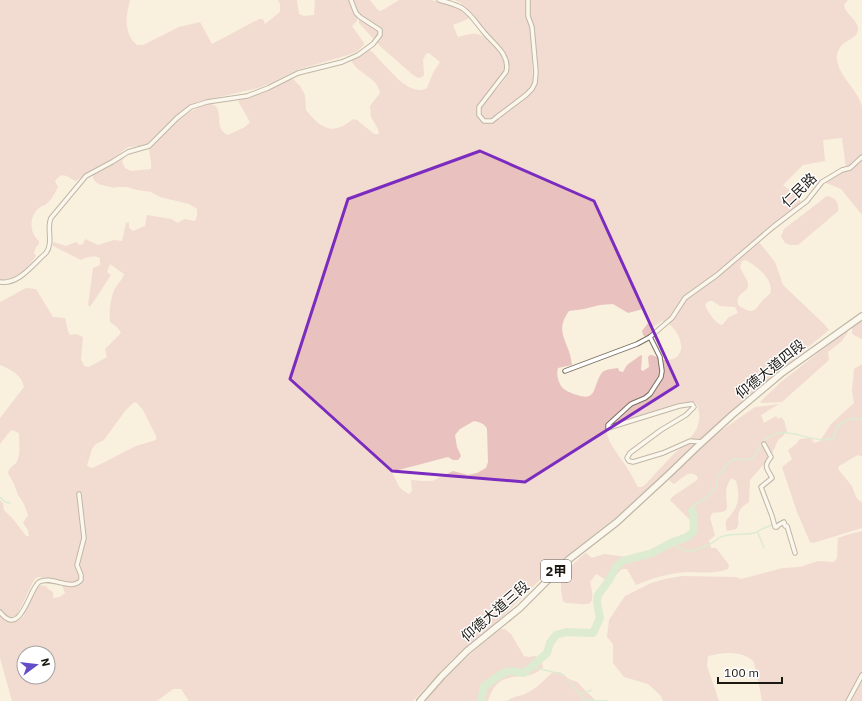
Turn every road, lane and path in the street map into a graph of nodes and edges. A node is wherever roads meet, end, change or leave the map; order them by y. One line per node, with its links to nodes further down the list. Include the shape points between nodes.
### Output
1 (351, 0): 5 (street, via 356,13 380,30 380,35 373,44 342,62 298,72 247,96 191,107 149,146 128,152 86,176 51,218 50,248 46,253 19,278 8,283)
2 (439, 0): 3 (street, via 464,9 504,56 506,72 479,107 479,116 488,122 526,95 535,83)
3 (528, 0)
4 (862, 157): 7 (street, 仁民路, via 850,168 822,182 807,201 685,298 672,318)
5 (0, 282)
6 (862, 316): 9 (main road, 仰德大道四段 / 2甲, via 782,373)
7 (650, 337): 8 (street, 仁民路, via 631,347); 9 (street, via 660,357 661,377 650,394 631,404 608,426 610,428 692,404 694,407 690,412 661,430 627,458 634,462 690,441)
8 (565, 371)
9 (702, 442): 11 (main road, 仰德大道四段 / 2甲)
10 (764, 444): 13 (street, via 771,457 766,466 772,478 761,487 775,527 784,522)
11 (697, 446): 16 (main road, 仰德大道三段 / 2甲, via 617,522 568,560 520,608 467,651)
12 (79, 494): 14 (street, via 84,538 77,565 81,580 71,585 41,582 36,586 20,616 9,619)
13 (795, 553)
14 (0, 612)
15 (862, 675): 17 (street)
16 (420, 701)
17 (848, 701)

